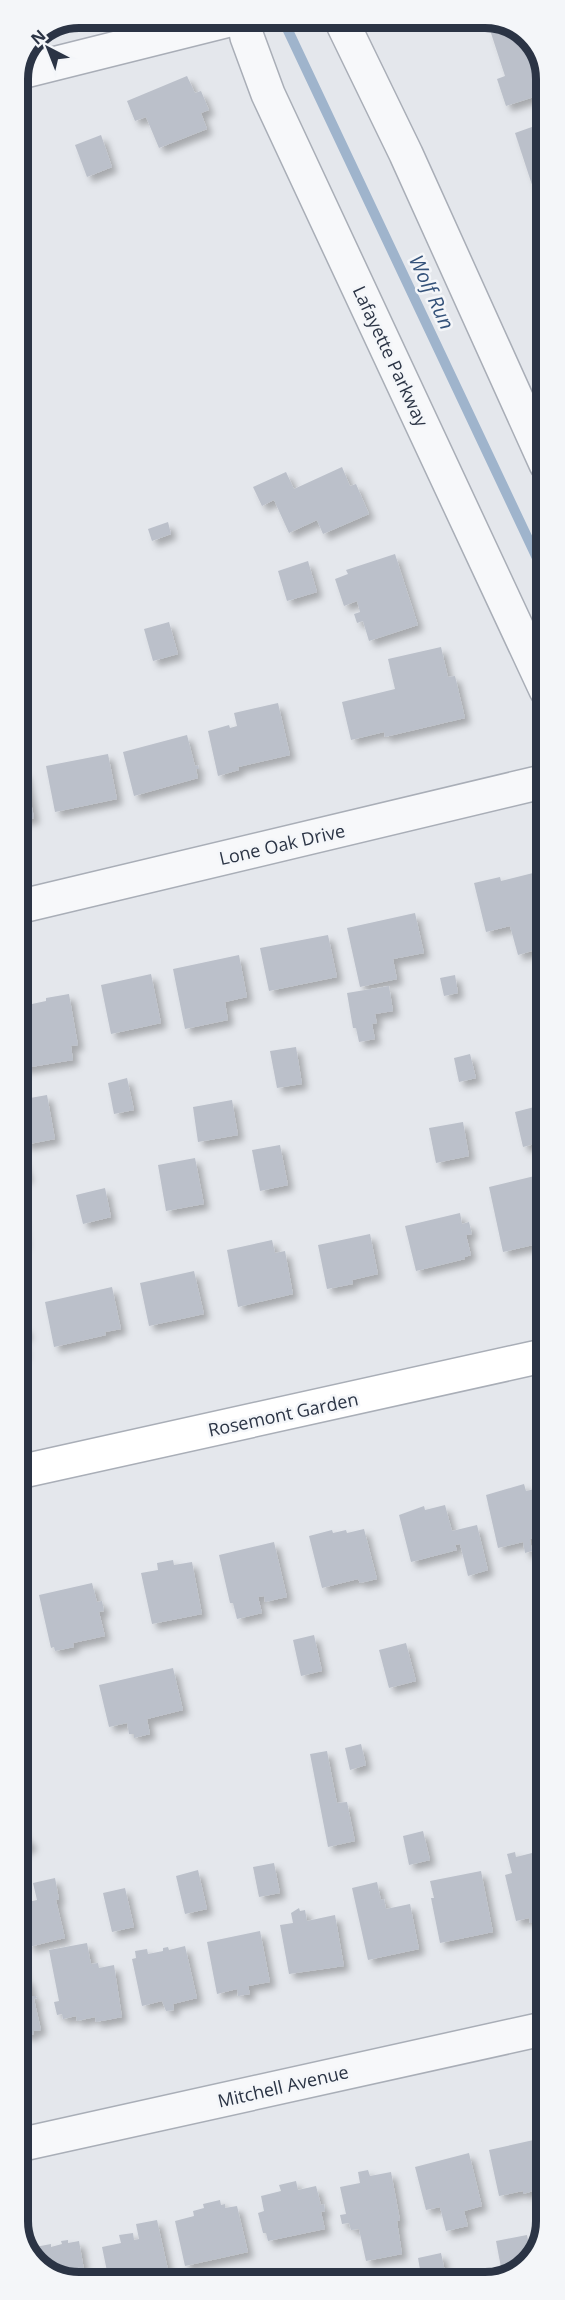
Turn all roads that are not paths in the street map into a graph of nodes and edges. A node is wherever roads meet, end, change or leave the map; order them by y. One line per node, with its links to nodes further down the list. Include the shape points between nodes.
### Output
1 (196, 28): 4 (street)
2 (245, 28): 6 (street, Lafayette Parkway, via 268,94)
3 (345, 29): 5 (street)
4 (29, 70)
5 (536, 442)
6 (536, 669)
7 (536, 783): 8 (street, Lone Oak Drive)
8 (28, 905)
9 (536, 1357): 10 (main road, Rosemont Garden)
10 (28, 1471)
11 (536, 2030): 12 (street, Mitchell Avenue)
12 (28, 2143)

